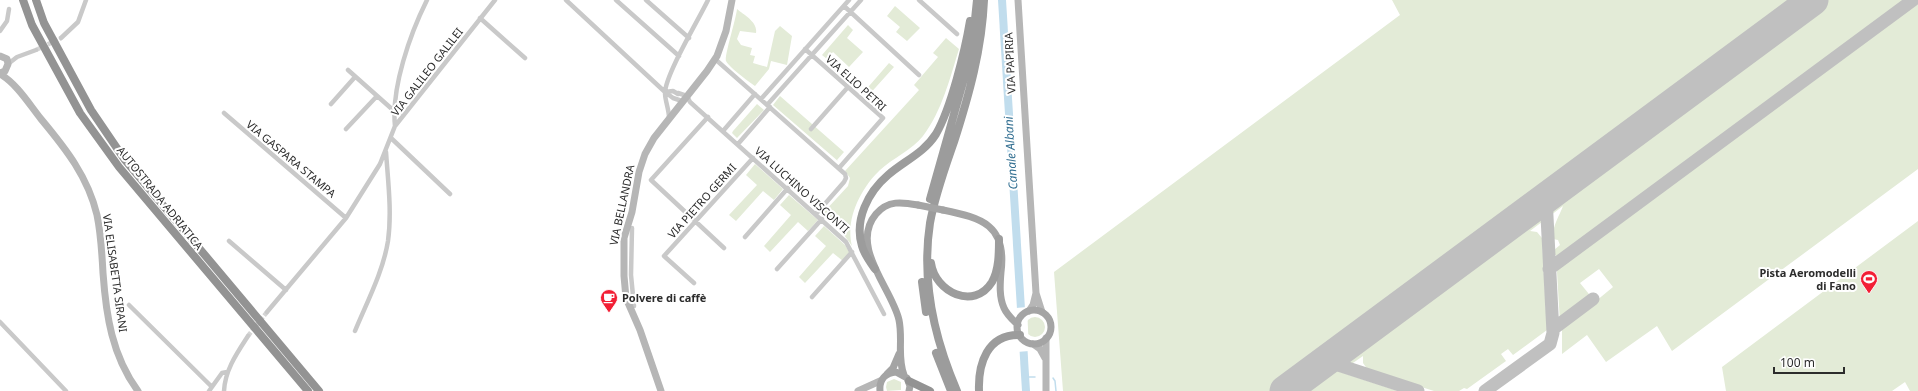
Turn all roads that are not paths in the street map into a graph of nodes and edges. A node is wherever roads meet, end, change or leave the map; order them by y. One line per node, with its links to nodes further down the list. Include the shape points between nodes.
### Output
1 (23, 0): 104 (highway, AUTOSTRADA ADRIATICA, via 32,25 80,113 119,167)
2 (36, 0): 105 (highway, AUTOSTRADA ADRIATICA, via 44,23 91,110 125,160)
3 (86, 0): 24 (street, via 78,22)
4 (427, 0): 46 (street, via 414,30 400,75)
5 (495, 0): 21 (street, VIA GALILEO GALILEI)
6 (566, 0): 39 (street)
7 (616, 0): 29 (street)
8 (646, 0): 25 (street)
9 (732, 0): 31 (main road, VIA BELLANDRA, via 725,35)
10 (849, 0): 18 (street)
11 (861, 0): 20 (street)
12 (919, 0): 23 (street)
13 (973, 0): 73 (highway, via 965,47 940,126 925,148 880,183 863,210 860,224 861,241)
14 (977, 0): 111 (highway, via 969,61 933,188 923,242 922,284 928,321 935,351)
15 (984, 0): 69 (highway, via 977,59 936,196)
16 (1018, 0): 77 (main road, VIA PAPIRIA)
17 (706, 1): 25 (street)
18 (844, 6): 20 (street); 26 (street)
19 (9, 9): 22 (street, via 7,20)
20 (850, 12): 28 (street); 35 (street)
21 (480, 18): 30 (street); 50 (street, VIA GALILEO GALILEI)
22 (0, 31)
23 (957, 34)
24 (61, 38)
25 (689, 38): 29 (street)
26 (805, 49): 28 (street, VIA ELIO PETRI); 43 (street)
27 (36, 50): 32 (street)
28 (812, 55): 38 (street, VIA ELIO PETRI); 45 (street)
29 (679, 56): 39 (street)
30 (525, 58)
31 (715, 59): 40 (street); 42 (main road, VIA BELLANDRA)
32 (5, 62): 34 (main road); 37 (main road, VIA ELISABETTA SIRANI)
33 (348, 70): 36 (street)
34 (0, 74): 37 (main road, VIA ELISABETTA SIRANI)
35 (919, 75)
36 (355, 76): 41 (street); 44 (street)
37 (11, 82): 102 (main road, VIA ELISABETTA SIRANI, via 74,160 90,191 97,217 106,311 111,334 125,371)
38 (848, 87): 52 (street); 58 (street, VIA ELIO PETRI, via 883,118)
39 (665, 92): 42 (street, via 673,98); 42 (street, via 678,93); 49 (street)
40 (755, 94): 43 (street); 53 (street)
41 (377, 96): 46 (street); 51 (street)
42 (684, 98): 48 (street, VIA LUCHINO VISCONTI); 49 (main road, VIA BELLANDRA)
43 (761, 99): 45 (street)
44 (332, 104)
45 (768, 106): 55 (street); 58 (street)
46 (394, 110): 50 (street)
47 (224, 113): 62 (street, VIA GASPARA STAMPA)
48 (708, 117): 53 (street, VIA LUCHINO VISCONTI); 64 (street, via 651,180)
49 (669, 118): 74 (main road, VIA BELLANDRA, via 648,148 640,166 633,208 624,238)
50 (395, 126): 54 (street, VIA GALILEO GALILEI)
51 (346, 128)
52 (811, 129)
53 (723, 131): 55 (street, VIA LUCHINO VISCONTI)
54 (391, 138): 56 (street, VIA GALILEO GALILEI); 60 (street)
55 (738, 144): 57 (street, VIA LUCHINO VISCONTI)
56 (386, 150): 62 (street, VIA GALILEO GALILEI); 89 (street, via 387,242 377,276)
57 (753, 158): 59 (street, VIA LUCHINO VISCONTI); 64 (street, VIA PIETRO GERMI)
58 (839, 168): 61 (street, via 845,174 844,182)
59 (788, 188): 61 (street, VIA LUCHINO VISCONTI); 66 (street)
60 (450, 194)
61 (816, 214): 63 (street, VIA LUCHINO VISCONTI)
62 (346, 218): 76 (street, VIA GALILEO GALILEI)
63 (822, 219): 71 (street, VIA LUCHINO VISCONTI, via 846,242); 72 (street)
64 (696, 221): 70 (street); 75 (street, VIA PIETRO GERMI, via 664,256)
65 (632, 228): 74 (street, VIA BELLANDRA)
66 (745, 237)
67 (1000, 239): 69 (highway, via 998,264 992,282 982,292 970,296 953,294 940,284 933,272); 73 (main road, bridge, via 991,227 978,219 918,205 893,203 881,209 870,226 868,240); 81 (main road, via 1000,292)
68 (229, 241): 76 (street)
69 (928, 242): 112 (highway, via 928,280 934,324 940,349)
70 (724, 248)
71 (852, 252): 78 (street); 85 (street, VIA LUCHINO VISCONTI)
72 (778, 269)
73 (875, 269): 94 (main road, via 897,314)
74 (627, 270): 80 (street, VIA BELLANDRA); 106 (main road, VIA BELLANDRA, via 627,301 639,326)
75 (694, 283)
76 (286, 290): 83 (street, VIA GALILEO GALILEI)
77 (1036, 293): 82 (main road, VIA PAPIRIA); 84 (main road, VIA PAPIRIA)
78 (812, 297)
79 (129, 305): 100 (street)
80 (634, 306)
81 (1005, 310): 86 (main road); 88 (main road)
82 (1029, 311): 84 (main road); 86 (main road)
83 (267, 312)
84 (1042, 312): 92 (main road, VIA PAPIRIA, via 1051,325)
85 (884, 314)
86 (1021, 316): 88 (main road)
87 (0, 322): 101 (street)
88 (1018, 326): 90 (main road)
89 (355, 331)
90 (1020, 335): 93 (main road); 113 (highway, via 1002,338 987,352 981,366)
91 (248, 336): 96 (street)
92 (1046, 338): 93 (main road); 95 (main road, VIA PAPIRIA)
93 (1033, 344): 95 (main road)
94 (900, 352): 97 (main road, via 893,368); 98 (main road)
95 (1046, 360): 114 (main road, VIA PAPIRIA)
96 (227, 372): 100 (street, via 222,373); 103 (street)
97 (887, 374): 98 (main road, via 896,372); 99 (main road)
98 (906, 378): 109 (main road); 110 (highway)
99 (880, 382): 107 (main road); 108 (main road)
100 (210, 389)
101 (66, 391)
102 (138, 391)
103 (224, 391)
104 (308, 391)
105 (319, 391)
106 (661, 391)
107 (858, 391)
108 (880, 391)
109 (909, 391)
110 (930, 391)
111 (951, 391)
112 (957, 391)
113 (979, 391)
114 (1046, 391)

